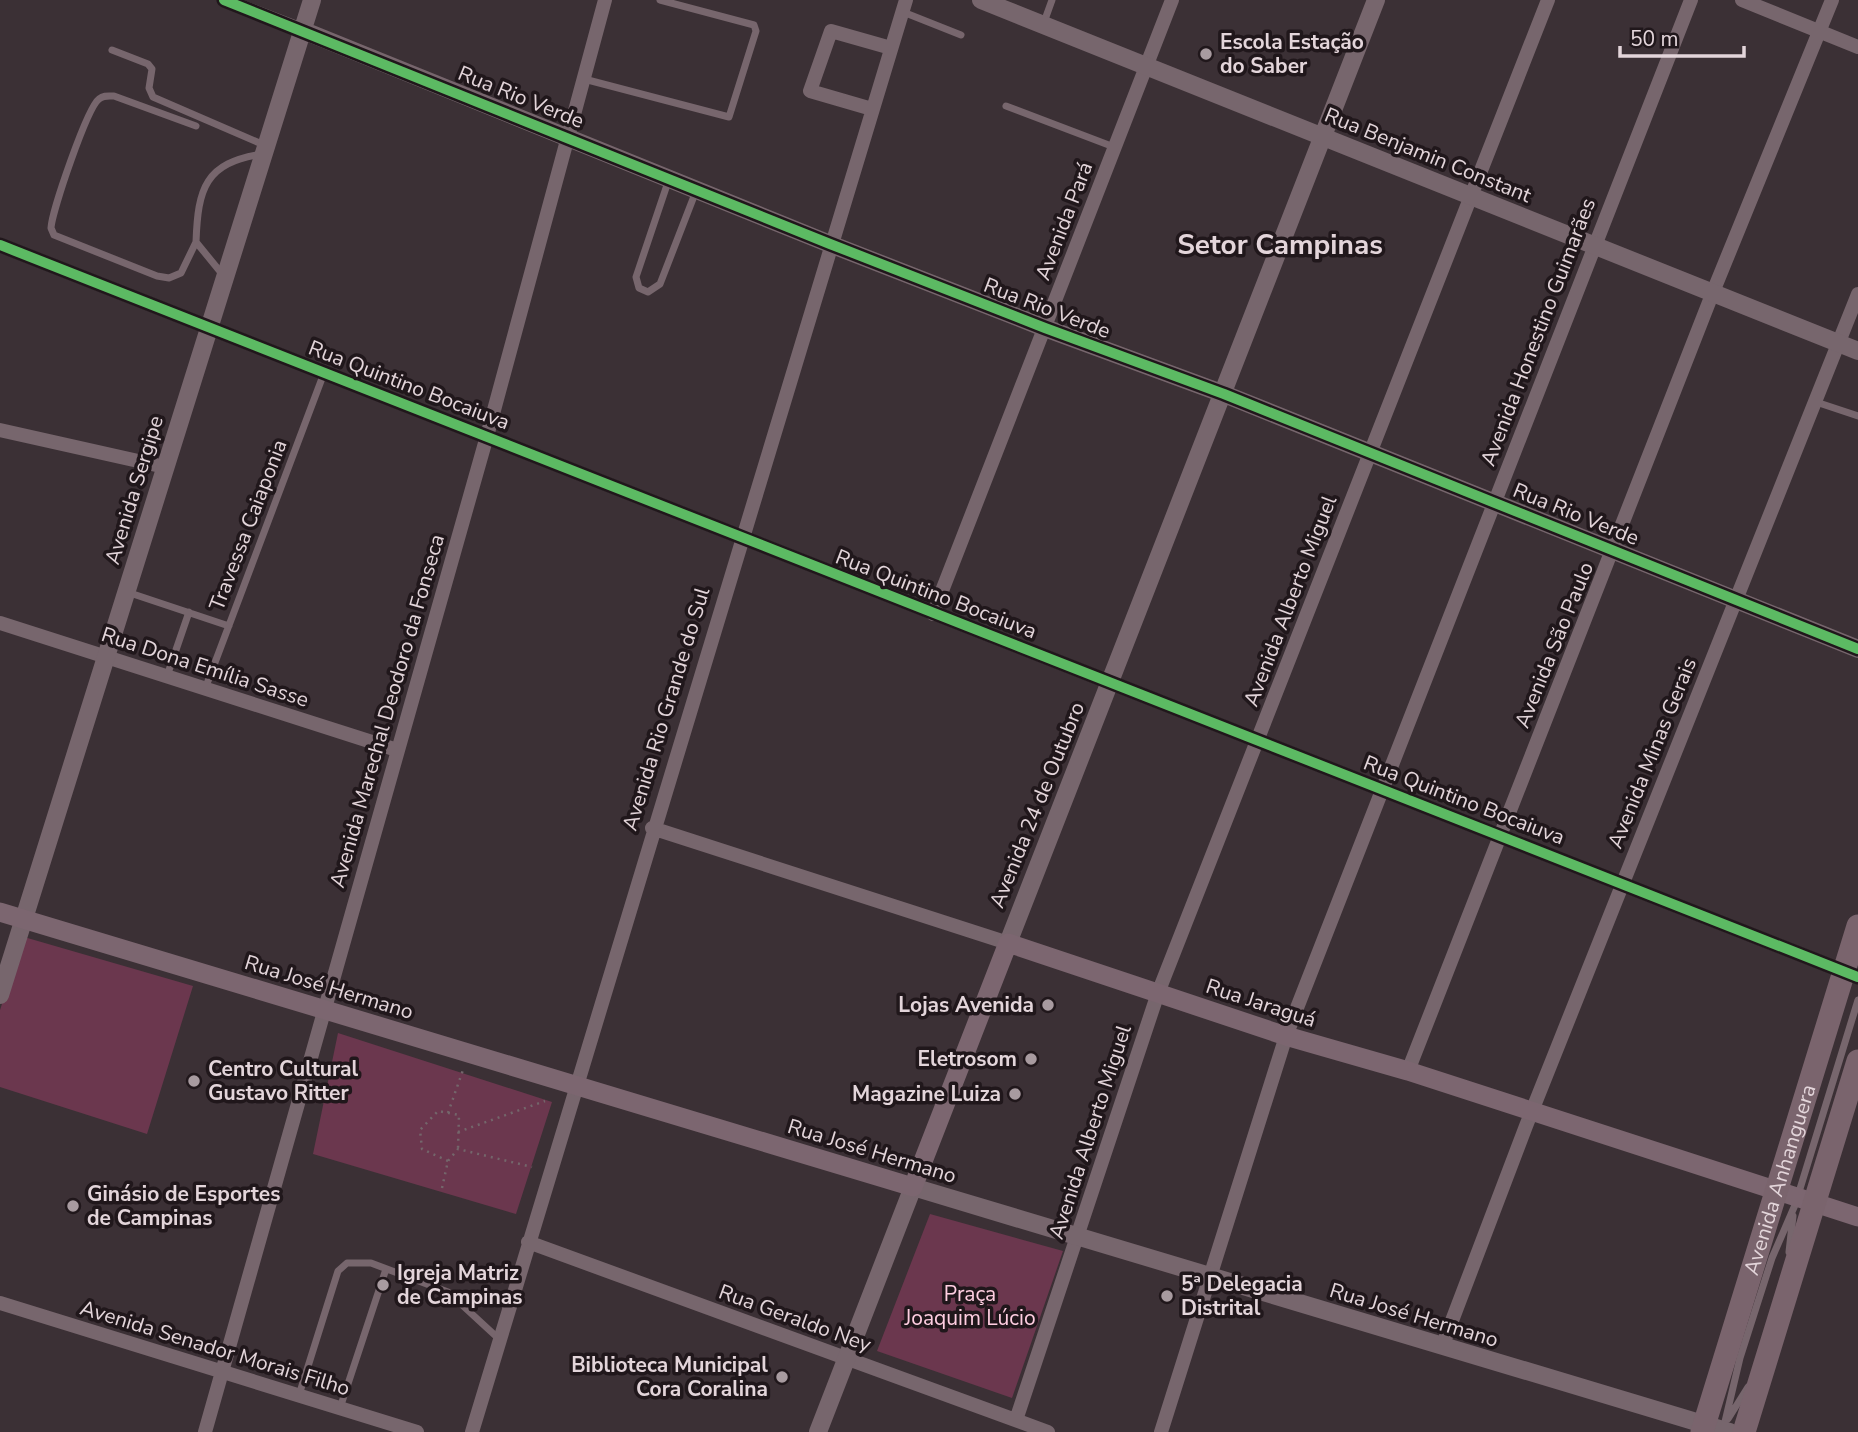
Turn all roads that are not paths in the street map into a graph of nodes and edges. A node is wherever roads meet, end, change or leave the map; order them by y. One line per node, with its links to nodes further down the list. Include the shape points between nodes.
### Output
1 (224, 0): 16 (street, Rua Rio Verde)
2 (312, 0): 16 (street, Avenida Sergipe)
3 (605, 0): 23 (street, Avenida Marechal Deodoro da Fonseca)
4 (660, 0): 23 (lane, via 754,25 729,117)
5 (981, 0): 13 (street, Rua Benjamin Constant)
6 (1052, 0): 15 (lane)
7 (1172, 0): 22 (street, Avenida Pará)
8 (1377, 0): 28 (street, Avenida 24 de Outubro)
9 (1548, 0): 33 (street, Avenida Alberto Miguel)
10 (1690, 0): 37 (street, Avenida Honestino Guimarães)
11 (1742, 0): 17 (street)
12 (1832, 0): 17 (street, Avenida São Paulo)
13 (1002, 4): 15 (street, Rua Benjamin Constant)
14 (904, 6): 18 (lane); 20 (street, Avenida Rio Grande do Sul)
15 (1043, 25): 22 (street, Rua Benjamin Constant)
16 (302, 30): 27 (street, Rua Rio Verde); 30 (street, Avenida Sergipe)
17 (1820, 32): 19 (street); 39 (street, Avenida São Paulo)
18 (961, 35)
19 (1858, 47)
20 (891, 48): 25 (street, Avenida Rio Grande do Sul); 25 (street, via 831,31 810,91)
21 (112, 50): 30 (lane, via 148,64 153,97)
22 (1146, 68): 28 (street, Rua Benjamin Constant); 29 (street, Avenida Pará)
23 (583, 78): 27 (street, Avenida Marechal Deodoro da Fonseca)
24 (1006, 106): 29 (lane)
25 (872, 109): 35 (street, Avenida Rio Grande do Sul)
26 (195, 126): 34 (lane, via 114,96 97,100 86,118 51,228 54,234 169,278 181,273)
27 (567, 136): 31 (street, Rua Rio Verde); 50 (street, Avenida Marechal Deodoro da Fonseca)
28 (1321, 137): 33 (street, Rua Benjamin Constant); 46 (street, Avenida 24 de Outubro)
29 (1115, 148): 42 (street, Avenida Pará)
30 (264, 150): 34 (lane, via 234,158 215,171 197,205); 38 (street, Avenida Sergipe)
31 (670, 178): 32 (street, Rua Rio Verde); 32 (lane, via 636,277 639,288 649,292 660,284)
32 (696, 189): 35 (street, Rua Rio Verde)
33 (1471, 197): 37 (street, Rua Benjamin Constant); 51 (street, Avenida Alberto Miguel)
34 (196, 242): 38 (lane)
35 (830, 244): 42 (street, Rua Rio Verde); 54 (street, Avenida Rio Grande do Sul)
36 (0, 246): 41 (street, Rua Quintino Bocaiuva)
37 (1594, 246): 39 (street, Rua Benjamin Constant); 53 (street, Avenida Honestino Guimarães)
38 (225, 277): 41 (street, Avenida Sergipe)
39 (1713, 292): 43 (street, Rua Benjamin Constant); 55 (street, Avenida São Paulo)
40 (1858, 293): 43 (street, Avenida Minas Gerais)
41 (209, 327): 45 (street, Rua Quintino Bocaiuva); 52 (street, Avenida Sergipe)
42 (1045, 328): 46 (street, Rua Rio Verde); 59 (street, Avenida Pará)
43 (1838, 343): 44 (street, Rua Benjamin Constant); 47 (street, Avenida Minas Gerais)
44 (1858, 351)
45 (324, 373): 50 (street, Rua Quintino Bocaiuva); 61 (lane, Travessa Caiaponia)
46 (1224, 394): 51 (street, Rua Rio Verde); 65 (street, Avenida 24 de Outubro)
47 (1815, 401): 48 (lane); 57 (street, Avenida Minas Gerais)
48 (1858, 416)
49 (0, 430): 52 (street)
50 (487, 436): 54 (street, Rua Quintino Bocaiuva); 68 (street, Avenida Marechal Deodoro da Fonseca)
51 (1370, 453): 53 (street, Rua Rio Verde); 67 (street, Avenida Alberto Miguel)
52 (165, 467): 56 (street, Avenida Sergipe)
53 (1494, 503): 55 (street, Rua Rio Verde); 69 (street, Avenida Honestino Guimarães)
54 (740, 538): 59 (street, Rua Quintino Bocaiuva); 70 (street, Avenida Rio Grande do Sul)
55 (1614, 550): 57 (street, Rua Rio Verde); 71 (street, Avenida São Paulo)
56 (127, 592): 58 (lane); 63 (street, Avenida Sergipe)
57 (1736, 599): 62 (street, Rua Rio Verde); 72 (street, Avenida Minas Gerais)
58 (189, 612): 61 (lane); 64 (lane)
59 (933, 614): 65 (street, Rua Quintino Bocaiuva)
60 (0, 623): 63 (street, Rua Dona Emília Sasse)
61 (229, 626): 66 (lane, Travessa Caiaponia)
62 (1858, 649)
63 (106, 657): 64 (street, Rua Dona Emília Sasse); 74 (street, Avenida Sergipe)
64 (167, 676): 66 (street, Rua Dona Emília Sasse)
65 (1110, 683): 67 (street, Rua Quintino Bocaiuva); 76 (street, Avenida 24 de Outubro)
66 (205, 689): 68 (street, Rua Dona Emília Sasse)
67 (1257, 741): 69 (street, Rua Quintino Bocaiuva); 78 (street, Avenida Alberto Miguel)
68 (397, 750): 81 (street, Avenida Marechal Deodoro da Fonseca)
69 (1382, 789): 71 (street, Rua Quintino Bocaiuva); 82 (street, Avenida Honestino Guimarães)
70 (652, 828): 76 (street, Rua Jaraguá); 85 (street, Avenida Rio Grande do Sul)
71 (1501, 835): 72 (street, Rua Quintino Bocaiuva); 84 (street, Avenida São Paulo)
72 (1623, 883): 77 (street, Rua Quintino Bocaiuva); 86 (street, Avenida Minas Gerais)
73 (0, 912): 74 (main road, Rua José Hermano)
74 (25, 919): 79 (street, Avenida Sergipe); 81 (main road, Rua José Hermano)
75 (1858, 926): 77 (main road, Avenida Anhanguera)
76 (1008, 943): 78 (main road, Rua Jaraguá); 87 (main road, Avenida 24 de Outubro)
77 (1851, 974): 88 (main road, Avenida Anhanguera)
78 (1158, 993): 82 (main road, Rua Jaraguá); 90 (street, Avenida Alberto Miguel)
79 (0, 995)
80 (1858, 1000): 88 (lane)
81 (324, 1009): 85 (main road, Rua José Hermano); 98 (street, Avenida Marechal Deodoro da Fonseca)
82 (1286, 1036): 84 (main road, Rua Jaraguá); 93 (street, Avenida Honestino Guimarães)
83 (1858, 1061): 88 (main road, Avenida Anhanguera)
84 (1408, 1071): 86 (main road, Rua Jaraguá)
85 (576, 1085): 87 (main road, Rua José Hermano); 91 (street, Avenida Rio Grande do Sul)
86 (1531, 1112): 88 (main road, Rua Jaraguá); 96 (street, Avenida Minas Gerais)
87 (913, 1187): 90 (street, Rua José Hermano); 97 (street, Avenida 24 de Outubro)
88 (1795, 1200): 89 (main road, Rua Jaraguá); 102 (main road, Avenida Anhanguera); 102 (main road, Avenida Anhanguera)
89 (1858, 1217)
90 (1077, 1237): 93 (street, Rua José Hermano); 101 (street, Avenida Alberto Miguel)
91 (528, 1242): 95 (street, Avenida Rio Grande do Sul); 97 (street, Rua Geraldo Ney)
92 (386, 1269): 95 (lane, via 448,1292); 99 (lane, via 347,1263 338,1271); 100 (lane)
93 (1211, 1277): 96 (street, Rua José Hermano); 108 (street, Avenida Honestino Guimarães)
94 (0, 1303): 98 (street, Avenida Senador Morais Filho)
95 (499, 1339): 105 (street, Avenida Rio Grande do Sul)
96 (1442, 1347): 102 (street, Rua José Hermano)
97 (846, 1360): 101 (street, Rua Geraldo Ney); 106 (street, Avenida 24 de Outubro)
98 (222, 1373): 99 (street, Avenida Senador Morais Filho); 103 (street, Avenida Marechal Deodoro da Fonseca)
99 (299, 1396): 100 (street, Avenida Senador Morais Filho)
100 (340, 1409): 104 (street, Avenida Senador Morais Filho)
101 (1016, 1420): 107 (street, Rua Geraldo Ney)
102 (1722, 1429)
103 (205, 1432)
104 (417, 1432)
105 (472, 1432)
106 (818, 1432)
107 (1048, 1432)
108 (1161, 1432)

